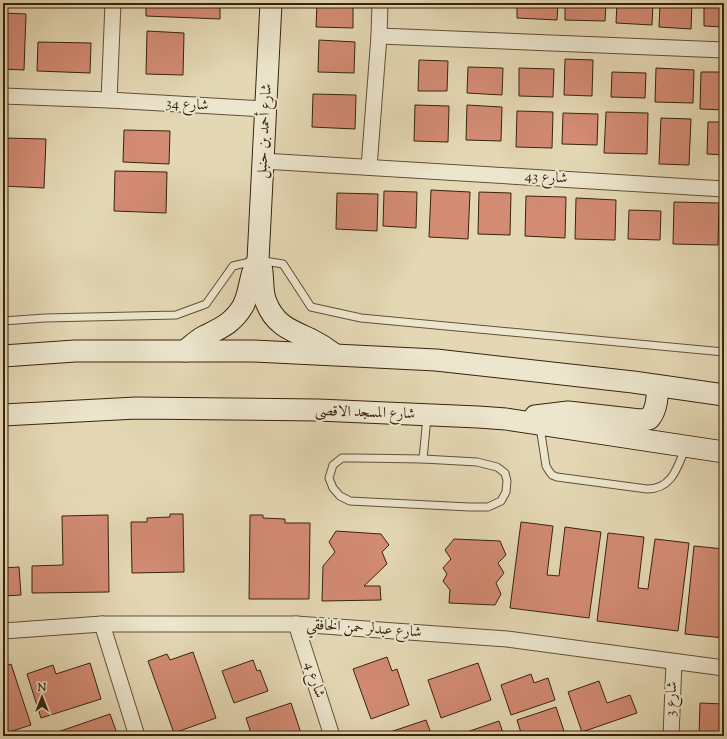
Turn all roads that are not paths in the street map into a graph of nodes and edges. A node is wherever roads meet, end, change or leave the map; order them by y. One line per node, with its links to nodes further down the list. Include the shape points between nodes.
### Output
1 (113, 3): 7 (street)
2 (271, 3): 8 (main road, شارع أحمد بن حنبل)
3 (380, 3): 4 (street)
4 (379, 36): 5 (street); 10 (street)
5 (724, 50)
6 (3, 96): 7 (street, شارع 34)
7 (109, 100): 8 (street, شارع 34)
8 (266, 109): 9 (main road, شارع أحمد بن حنبل)
9 (263, 162): 10 (street, شارع 43); 12 (main road, شارع أحمد بن حنبل)
10 (369, 167): 11 (street, شارع 43)
11 (724, 189)
12 (258, 260): 13 (lane, via 233,266 206,304 176,314); 14 (main road, شارع أحمد بن حنبل, via 252,273 247,297 237,315 222,328 198,340); 15 (lane, via 283,264 311,307 361,318); 17 (main road, شارع أحمد بن حنبل, via 262,269 264,295 275,317 287,329)
13 (3, 321)
14 (185, 351): 16 (main road, via 75,351); 17 (main road)
15 (724, 352)
16 (30, 354): 18 (main road); 19 (main road)
17 (335, 355): 20 (main road, via 436,360)
18 (3, 356)
19 (3, 360)
20 (658, 386): 21 (main road); 24 (main road, via 656,405 649,420 568,412)
21 (724, 395)
22 (3, 415): 23 (main road, شارع المسجد الاقصى, via 136,408 318,410)
23 (427, 415): 24 (main road, شارع المسجد الاقصى); 27 (lane)
24 (506, 420): 25 (main road, شارع المسجد الاقصى)
25 (540, 424): 26 (main road, شارع المسجد الاقصى); 26 (lane, via 546,466 552,475 557,477 647,489 658,488)
26 (705, 449): 28 (main road)
27 (423, 459): 27 (lane, via 342,458 333,465 329,478 340,496 350,501 488,507 501,501 506,492 505,473 497,467 477,462)
28 (724, 460)
29 (102, 624): 30 (street, شارع عبدلر حمن الخافقي); 31 (street, شارع عبدلر حمن الخافقي); 34 (street)
30 (296, 624): 32 (street, شارع عبدلر حمن الخافقي, via 507,639); 35 (street, شارع 4)
31 (3, 631)
32 (674, 662): 33 (street, شارع عبدلر حمن الخافقي); 36 (street, شارع 3)
33 (724, 668)
34 (137, 736)
35 (332, 736)
36 (670, 736)

